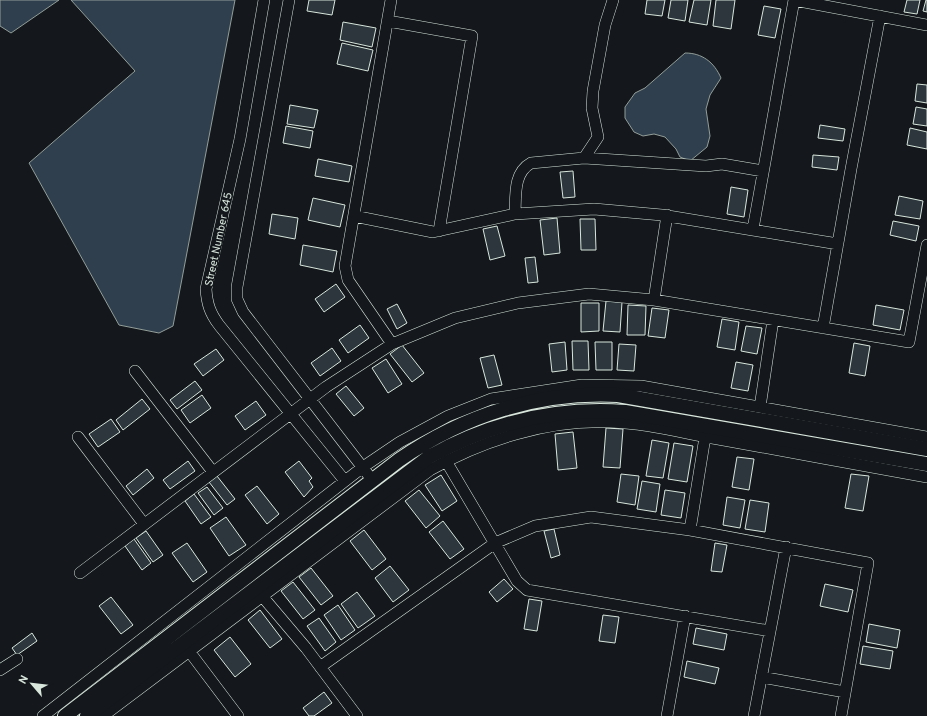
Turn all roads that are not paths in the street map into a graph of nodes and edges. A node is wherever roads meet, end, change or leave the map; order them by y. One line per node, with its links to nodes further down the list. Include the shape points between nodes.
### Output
1 (264, 0): 24 (street, Street Number 645, via 240,140 206,289 207,304 212,314)
2 (289, 0): 24 (street, Street Number 645, via 237,287 243,312)
3 (391, 0): 7 (street)
4 (613, 0): 9 (street, via 605,25 593,91 592,108 598,137)
5 (794, 0): 6 (street); 10 (street)
6 (880, 16): 8 (street); 16 (street)
7 (388, 21): 12 (street); 15 (street, via 472,36)
8 (927, 25)
9 (584, 158): 10 (street, via 706,166 722,164); 11 (street, via 532,163 524,167 519,173)
10 (763, 171): 14 (street)
11 (515, 214): 13 (street, via 594,209); 15 (street)
12 (354, 216): 15 (street, via 432,232); 22 (street, via 345,266 348,280)
13 (667, 216): 14 (street); 19 (street)
14 (753, 229): 16 (street)
15 (439, 231)
16 (838, 244): 21 (street)
17 (927, 245): 18 (street)
18 (924, 277): 21 (street, via 909,342)
19 (654, 300): 20 (street); 22 (street, via 589,294 518,303 455,318)
20 (774, 320): 21 (street); 25 (street)
21 (823, 328)
22 (392, 344): 24 (street)
23 (135, 371): 33 (street)
24 (299, 407): 32 (street, Street Number 645); 33 (street); 36 (street, Street Number 645)
25 (760, 407): 26 (street); 32 (street, via 641,386 582,385 491,399 448,416 400,442)
26 (927, 436)
27 (78, 437): 37 (street)
28 (705, 437): 30 (street, via 610,422 562,425 514,435); 34 (street); 38 (street)
29 (927, 449): 35 (main road, via 618,395 584,394 547,398 471,420 417,448)
30 (446, 461): 39 (street); 42 (street, via 430,470)
31 (927, 464): 53 (main road, via 625,412 555,414 499,426 463,439 430,457)
32 (363, 467): 35 (street, Street Number 645); 36 (street)
33 (213, 472): 37 (street)
34 (927, 477)
35 (373, 481): 52 (main road)
36 (344, 482): 51 (street)
37 (144, 524): 41 (street)
38 (690, 530): 39 (street, via 591,516 535,526); 40 (street)
39 (495, 543): 43 (street, via 517,581 527,590); 47 (street)
40 (786, 547): 44 (street); 50 (street, via 868,562)
41 (80, 573)
42 (262, 596): 45 (street); 47 (street)
43 (685, 616): 44 (street); 57 (street)
44 (770, 630): 49 (street)
45 (189, 651): 54 (street); 55 (street)
46 (17, 659): 48 (street)
47 (320, 667): 56 (street)
48 (0, 670)
49 (761, 678): 50 (street); 58 (street)
50 (845, 692): 59 (street)
51 (43, 716)
52 (65, 716)
53 (87, 716)
54 (103, 716)
55 (238, 716)
56 (357, 716)
57 (667, 716)
58 (754, 716)
59 (841, 716)

